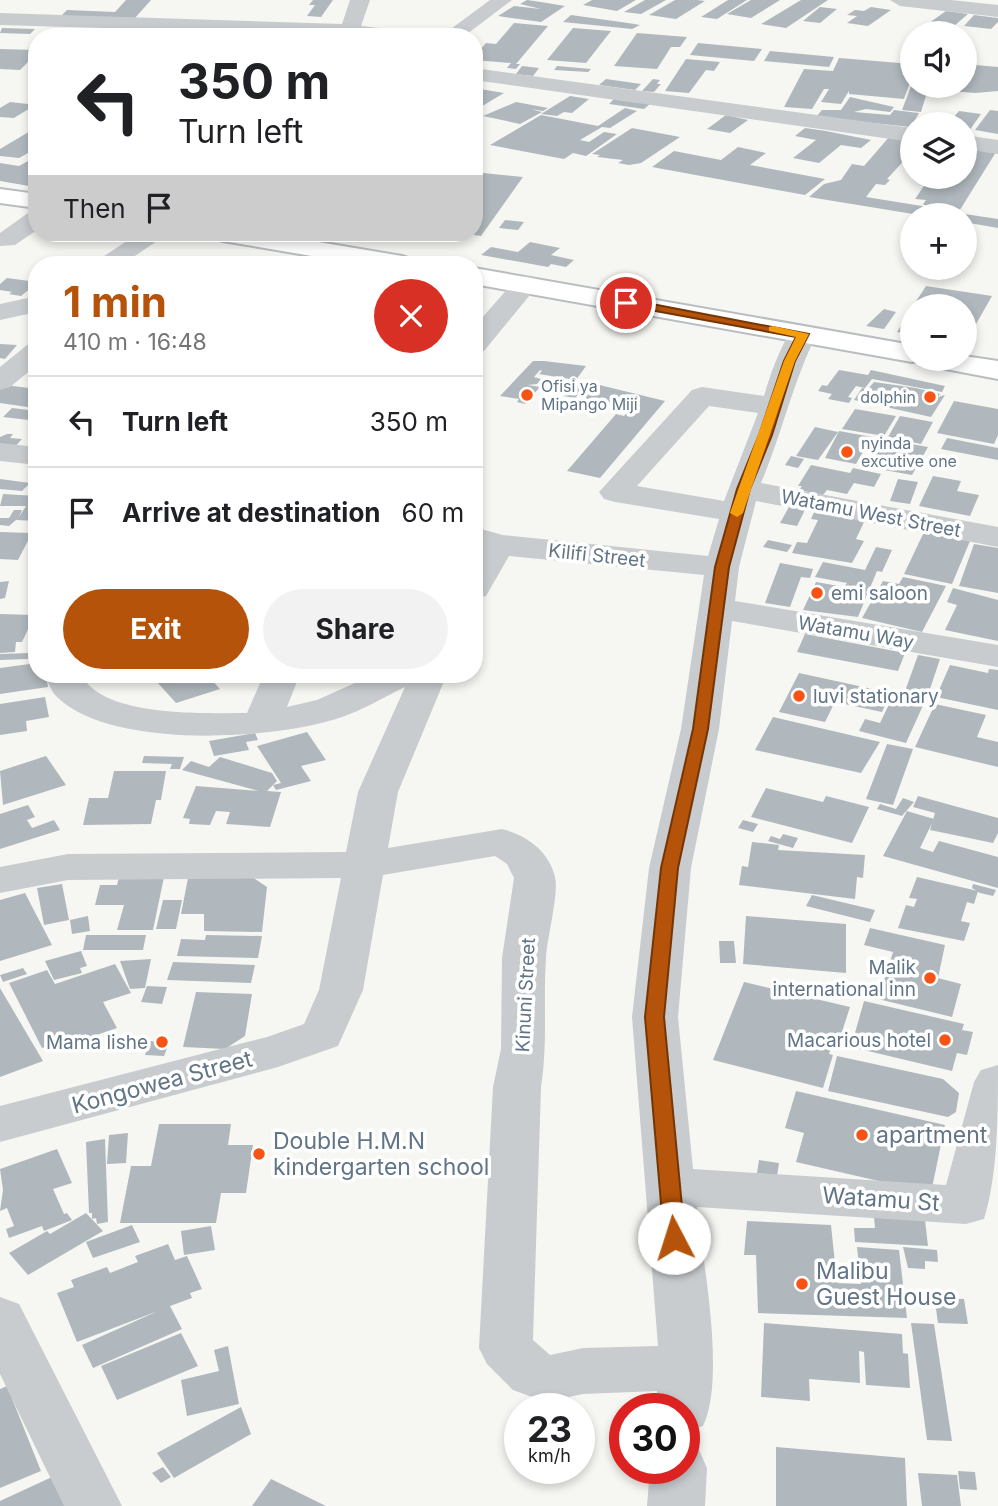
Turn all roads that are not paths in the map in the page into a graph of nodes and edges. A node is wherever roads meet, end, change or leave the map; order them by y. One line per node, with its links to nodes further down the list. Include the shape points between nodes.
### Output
1 (360, 0): 7 (street)
2 (502, 0): 8 (street)
3 (900, 0): 4 (street)
4 (998, 11)
5 (0, 19): 6 (street, via 156,15)
6 (313, 28)
7 (350, 28)
8 (463, 28)
9 (483, 75): 10 (street)
10 (900, 133)
11 (977, 144): 12 (street)
12 (998, 147)
13 (0, 196): 14 (main road)
14 (28, 200)
15 (28, 224): 16 (street)
16 (2, 242)
17 (141, 242): 19 (street)
18 (267, 242): 20 (main road)
19 (118, 256)
20 (335, 256)
21 (483, 278): 22 (main road)
22 (526, 285): 25 (main road); 26 (street)
23 (28, 306): 24 (street)
24 (0, 312)
25 (803, 334): 27 (main road); 32 (street)
26 (483, 335)
27 (900, 353)
28 (28, 358): 31 (street)
29 (977, 366): 30 (main road)
30 (998, 370)
31 (0, 381)
32 (775, 406): 35 (street); 35 (street, Watamu West Street, via 702,396 615,492)
33 (0, 452): 34 (street)
34 (28, 455)
35 (740, 501): 36 (street, Watamu West Street); 38 (street)
36 (998, 537)
37 (487, 541): 38 (street, Kilifi Street)
38 (722, 567): 39 (street)
39 (715, 608): 40 (street, Watamu Way); 50 (street, via 700,729 670,868 655,1017)
40 (998, 656)
41 (66, 683): 45 (street, via 70,690 103,709 142,719)
42 (278, 683): 45 (street)
43 (385, 683): 45 (street, via 329,709)
44 (425, 683): 46 (street, via 378,792)
45 (261, 724)
46 (365, 865): 47 (street, Kinuni Street, via 68,867); 49 (street, Kongowea Street, via 341,990 322,1035 278,1051); 52 (street, Kinuni Street, via 502,842 524,856 535,878 524,958 524,1049 517,1087 506,1348 532,1374 550,1378 640,1367)
47 (0, 880)
48 (998, 1082): 50 (street, Watamu St, via 966,1205)
49 (0, 1125)
50 (670, 1186): 52 (street)
51 (0, 1319): 54 (street)
52 (685, 1389)
53 (678, 1484): 55 (street)
54 (93, 1506)
55 (676, 1506)

